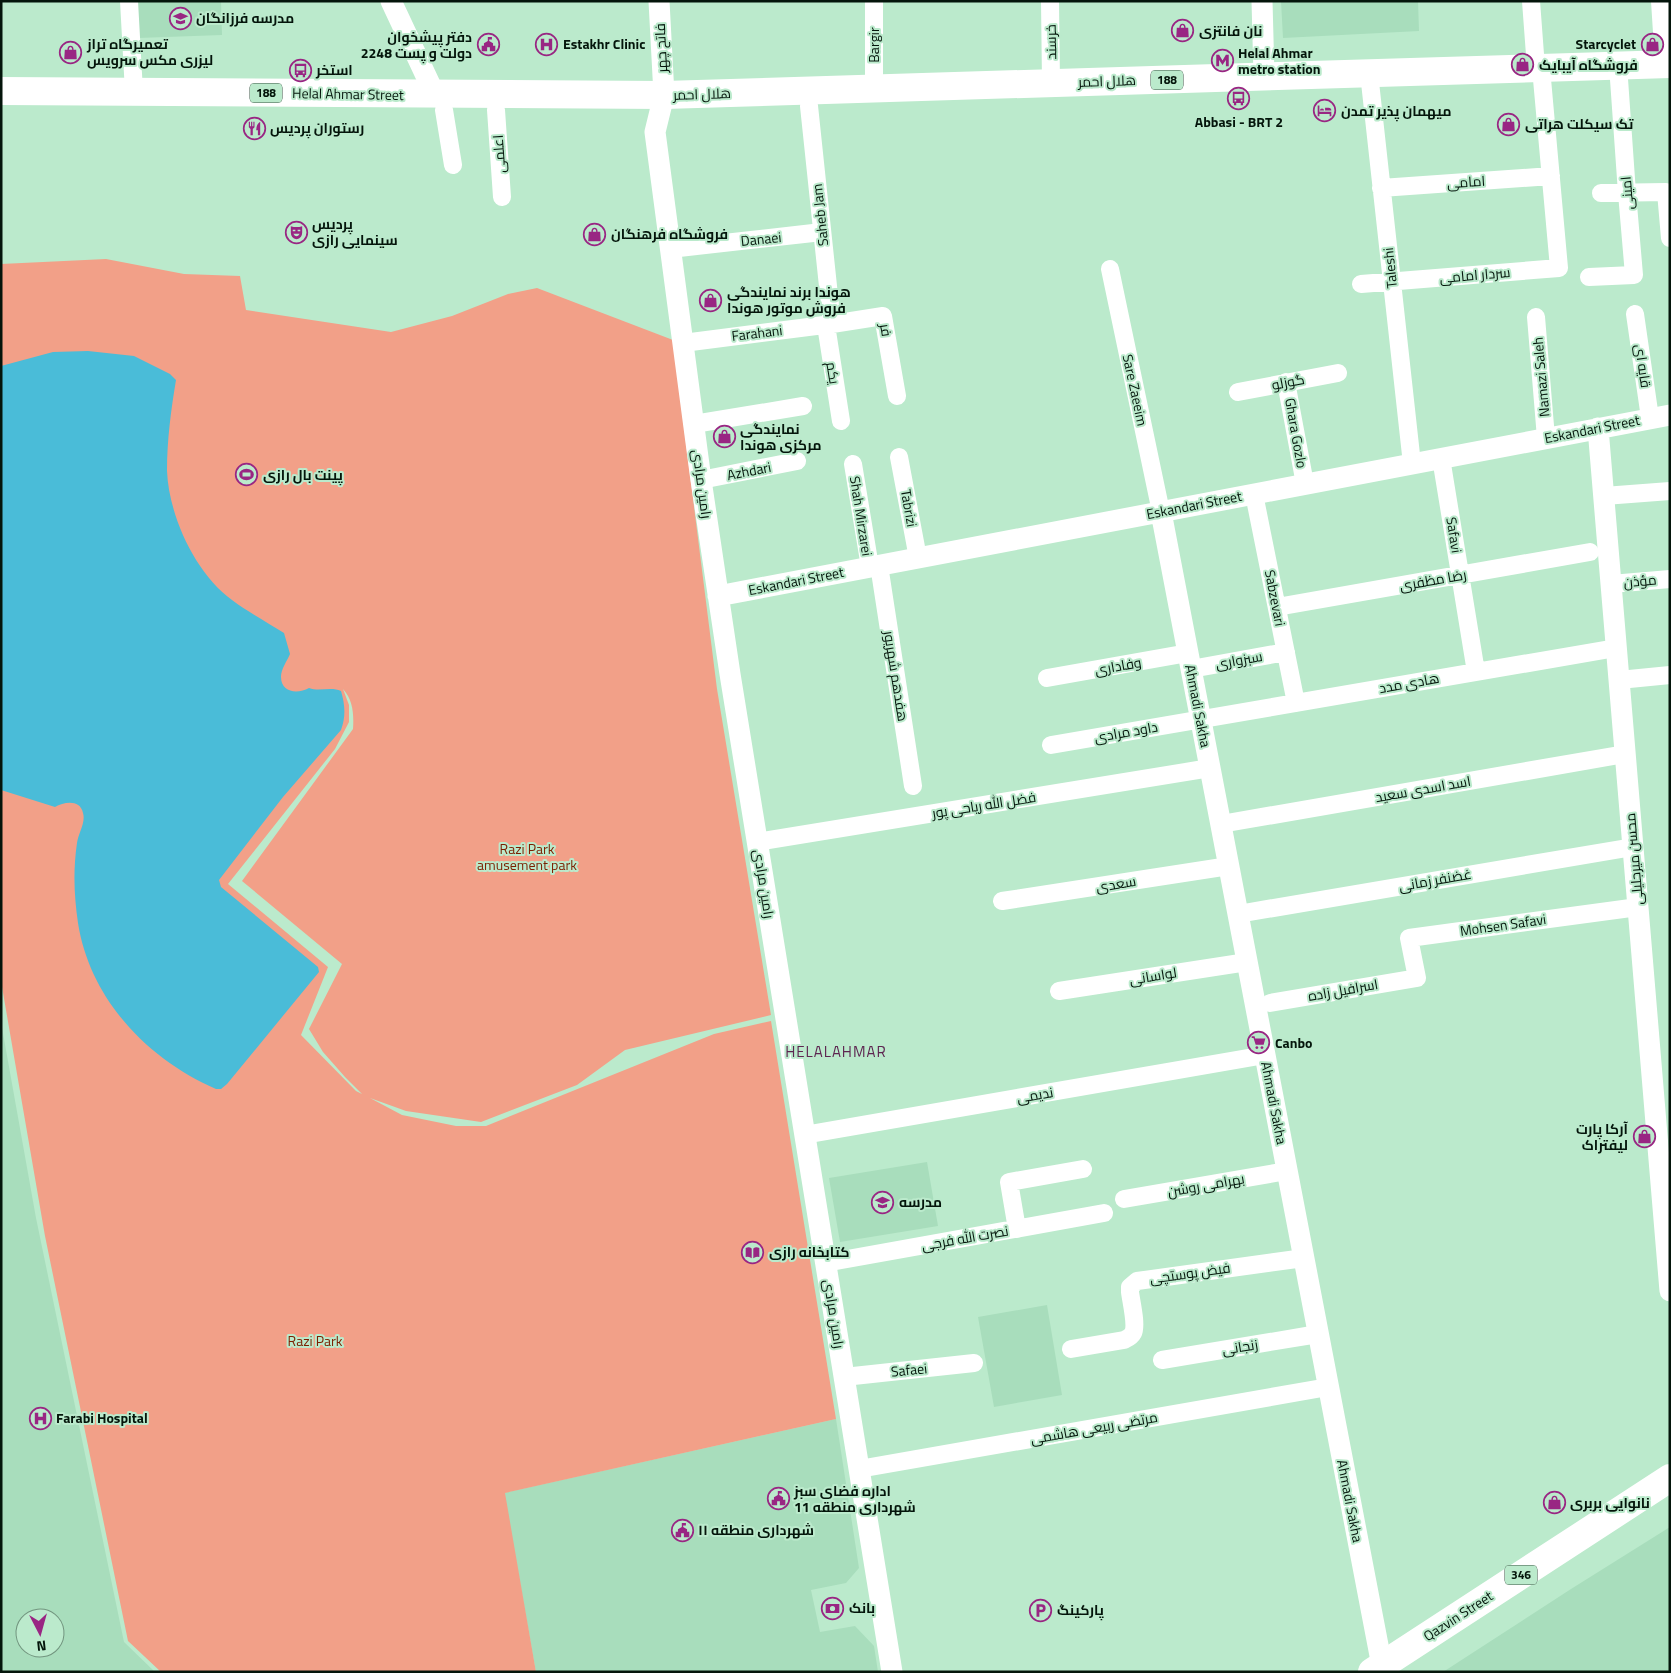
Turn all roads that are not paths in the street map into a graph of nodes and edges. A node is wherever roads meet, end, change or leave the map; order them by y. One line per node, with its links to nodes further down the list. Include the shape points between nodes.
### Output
1 (129, 1): 17 (street)
2 (391, 1): 19 (street)
3 (659, 1): 18 (street, فاتح چهر)
4 (874, 1): 15 (street, Bargir)
5 (1050, 1): 14 (street, خرسند)
6 (1262, 1): 13 (street)
7 (1531, 1): 11 (street)
8 (1660, 1): 9 (street)
9 (1667, 64): 10 (main road, هلال احمر / 188)
10 (1618, 66): 11 (main road, هلال احمر / 188); 27 (street, امینی)
11 (1538, 68): 12 (main road, هلال احمر / 188); 23 (street)
12 (1369, 73): 13 (main road, هلال احمر / 188); 24 (street, Taleshi)
13 (1264, 76): 14 (main road, هلال احمر / 188)
14 (1051, 83): 15 (main road, هلال احمر / 188)
15 (874, 89): 18 (main road, هلال احمر / 188)
16 (1, 91): 17 (main road, Helal Ahmar Street / 188)
17 (134, 92): 19 (main road, Helal Ahmar Street / 188)
18 (664, 95): 19 (main road, Helal Ahmar Street / 188); 31 (street, رامین مرادی, via 655,132)
19 (439, 102): 22 (street)
20 (809, 106): 29 (street, Saheb Jam)
21 (496, 110): 28 (street, اعلمی)
22 (453, 165)
23 (1551, 176): 24 (street, امامی); 34 (street, سردار امامی, via 1559,268)
24 (1381, 188): 34 (street, Taleshi)
25 (1668, 192): 27 (street); 30 (street)
26 (1600, 193): 27 (street)
27 (1627, 193): 33 (street, امینی, via 1634,275)
28 (502, 197)
29 (822, 232): 31 (street, Danaei); 38 (street, Saheb Jam)
30 (1670, 238)
31 (670, 249): 39 (street, رامین مرادی)
32 (1110, 269): 60 (street, Sare Zaeeim)
33 (1589, 277)
34 (1391, 282): 35 (street, سردار امامی); 54 (street, Taleshi)
35 (1361, 284)
36 (1635, 314): 45 (street, قایه ای)
37 (1536, 317): 49 (street, Namazi Saleh)
38 (829, 325): 39 (street, Farahani); 43 (street, فر, via 883,316); 46 (street, یکم)
39 (683, 342): 47 (street, رامین مرادی)
40 (1338, 372): 41 (street, گوزلو)
41 (1286, 382): 42 (street, گوزلو); 56 (street, Ghara Gozlo)
42 (1238, 392)
43 (897, 396)
44 (803, 406): 47 (street)
45 (1660, 416): 48 (street, Eskandari Street)
46 (841, 420)
47 (694, 424): 55 (street, رامین مرادی)
48 (1598, 428): 49 (street, Eskandari Street); 59 (street, محسن میرجلیلی)
49 (1546, 438): 51 (street, Eskandari Street)
50 (899, 457): 62 (street, Tabrizi)
51 (1441, 458): 54 (street, Eskandari Street); 64 (street, Safavi)
52 (797, 461): 55 (street, Azhdari)
53 (853, 464): 63 (street, Shah Mirzarei)
54 (1412, 464): 56 (street, Eskandari Street)
55 (701, 480): 67 (street, رامین مرادی)
56 (1305, 484): 58 (street, Eskandari Street)
57 (1670, 491): 59 (street)
58 (1254, 494): 60 (street, Eskandari Street); 68 (street, Sabzevari)
59 (1604, 496): 66 (street, محسن میرجلیلی)
60 (1161, 512): 62 (street, Eskandari Street); 71 (street, Ahmadi Sakha)
61 (1590, 552): 64 (street, رضا مظفری)
62 (918, 558): 63 (street, Eskandari Street)
63 (874, 566): 67 (street, Eskandari Street); 81 (street, هفدهم شهریور)
64 (1460, 575): 68 (street, رضا مظفری); 72 (street, Safavi)
65 (1670, 579): 66 (street, مؤذن)
66 (1611, 584): 69 (street, محسن میرجلیلی)
67 (718, 596): 83 (street, رامین مرادی)
68 (1277, 607): 70 (street, Sabzevari)
69 (1616, 648): 72 (street, هادی مدد); 75 (street, محسن میرجلیلی)
70 (1286, 652): 71 (street, سبزواری); 76 (street, Sabzevari)
71 (1190, 661): 74 (street, وفاداری); 77 (street, Ahmadi Sakha)
72 (1476, 672): 76 (street, هادی مدد)
73 (1670, 675): 75 (street)
74 (1047, 678)
75 (1619, 680): 79 (street, محسن میرجلیلی)
76 (1296, 703): 77 (street, هادی مدد)
77 (1201, 719): 78 (street, داود مرادی); 80 (street, Ahmadi Sakha)
78 (1051, 745)
79 (1625, 754): 82 (street, اسد اسدی سعید); 84 (street, محسن میرجلیلی)
80 (1210, 768): 82 (street, Ahmadi Sakha); 83 (street, فضل الله ریاحی پور)
81 (913, 786)
82 (1221, 824): 85 (street, Ahmadi Sakha)
83 (757, 842): 94 (street, رامین مرادی)
84 (1633, 847): 87 (street, محسن میرجلیلی); 88 (street, غضنفر زمانی)
85 (1229, 866): 86 (street, سعدی); 88 (street, Ahmadi Sakha)
86 (1002, 900)
87 (1638, 907): 90 (street, Mohsen Safavi, via 1409,938); 102 (street, محسن میرجلیلی)
88 (1238, 914): 89 (street, Ahmadi Sakha)
89 (1247, 962): 91 (street, لواسانی); 93 (street, Ahmadi Sakha)
90 (1417, 978): 92 (street, اسرافیل زاده)
91 (1059, 991)
92 (1270, 1003)
93 (1265, 1055): 94 (street, ندیمی); 96 (street, Ahmadi Sakha)
94 (804, 1135): 101 (street, رامین مرادی)
95 (1083, 1169): 99 (street, via 1009,1182)
96 (1287, 1171): 97 (street, بهرامی روشن); 100 (street, Ahmadi Sakha)
97 (1124, 1199)
98 (1104, 1213): 99 (street, نصرت الله فرجی)
99 (1017, 1229): 101 (street, نصرت الله فرجی)
100 (1304, 1258): 103 (street, Ahmadi Sakha); 104 (street, فیض پوستچی, via 1137,1281 1130,1287 1135,1325 1131,1336)
101 (825, 1263): 107 (street, رامین مرادی)
102 (1670, 1291)
103 (1318, 1334): 105 (street, زنجانی); 108 (street, Ahmadi Sakha)
104 (1071, 1349)
105 (1162, 1360)
106 (974, 1363): 107 (street, Safaei)
107 (844, 1377): 109 (street, رامین مرادی)
108 (1328, 1387): 109 (street, مرتضی ربیعی هاشمی); 111 (street, Ahmadi Sakha)
109 (859, 1469): 112 (street, رامین مرادی)
110 (1670, 1478): 111 (main road, Qazvin Street / 346)
111 (1377, 1669)
112 (892, 1672)

